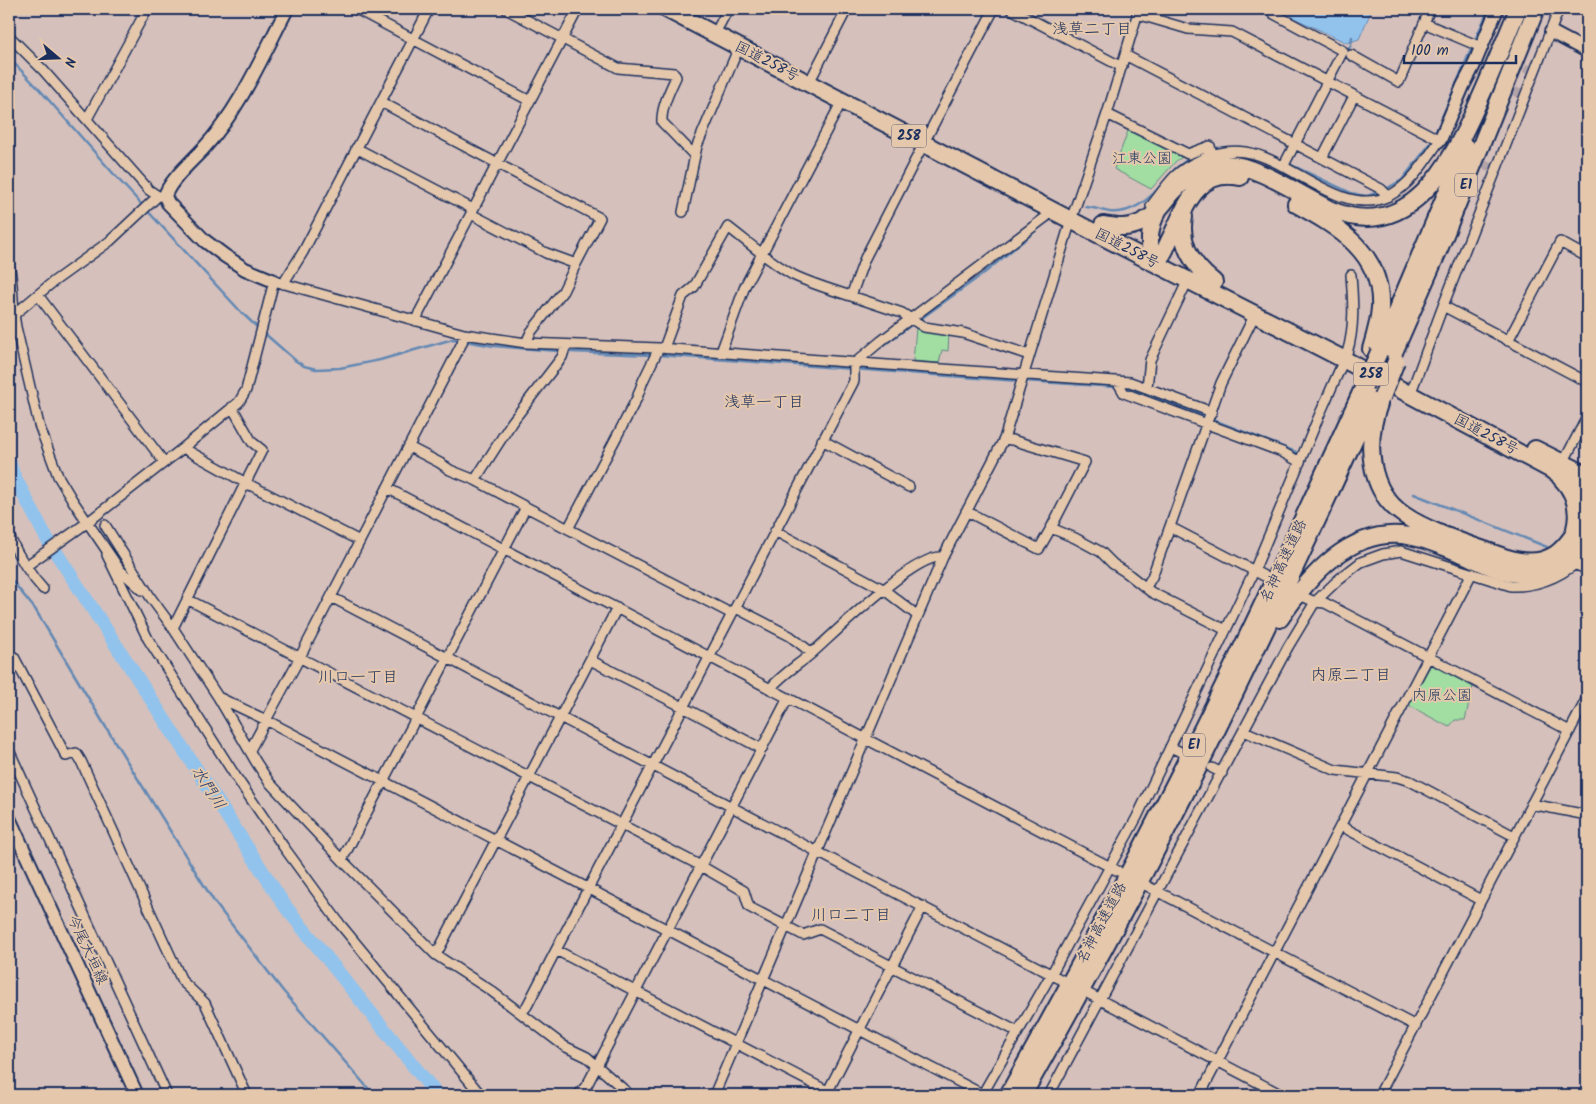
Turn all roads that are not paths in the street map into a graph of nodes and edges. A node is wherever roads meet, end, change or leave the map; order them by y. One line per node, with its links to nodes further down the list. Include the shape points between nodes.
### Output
1 (147, 9): 40 (street)
2 (286, 9): 51 (street, via 226,121)
3 (356, 9): 25 (street)
4 (429, 9): 25 (street)
5 (506, 9): 26 (street)
6 (578, 9): 26 (street)
7 (666, 9): 28 (highway, 国道258号 / 258)
8 (685, 9): 22 (highway, 国道258号 / 258)
9 (728, 9): 22 (street)
10 (847, 9): 33 (street)
11 (994, 9): 42 (street)
12 (1010, 9): 32 (street)
13 (1277, 9): 34 (street, via 1274,14 1343,51)
14 (1430, 9): 21 (street)
15 (1497, 9): 27 (street)
16 (1518, 9): 53 (highway, via 1459,144 1432,184 1402,209 1367,218 1344,215 1244,166 1224,164 1192,176)
17 (1522, 9): 82 (highway, E1)
18 (1536, 9): 82 (highway, E1, via 1440,247)
19 (1559, 9): 23 (street)
20 (1138, 11): 30 (street); 34 (street, via 1188,29 1232,32)
21 (1424, 23): 27 (street); 31 (street, via 1399,82)
22 (719, 26): 33 (highway, 国道258号 / 258)
23 (1551, 32): 29 (street); 70 (street)
24 (9, 36): 40 (street)
25 (414, 38): 36 (street); 38 (street)
26 (563, 38): 36 (street); 46 (street, via 618,68 674,73 676,77 662,122)
27 (1476, 45): 41 (street)
28 (739, 47): 37 (highway, 国道258号 / 258); 46 (street)
29 (1587, 51)
30 (1125, 55): 32 (street); 43 (street)
31 (1351, 55)
32 (1122, 67): 39 (street)
33 (813, 75): 42 (highway, 国道258号 / 258)
34 (1329, 83): 35 (street); 43 (street)
35 (1354, 96): 41 (street); 47 (street)
36 (530, 101): 48 (street)
37 (842, 101): 42 (highway, 国道258号 / 258); 59 (street)
38 (381, 102): 44 (street); 48 (street)
39 (1107, 114): 45 (street, via 1188,154 1210,146); 57 (street)
40 (87, 119): 51 (street, via 150,190)
41 (1435, 138): 50 (street, via 1421,168 1406,184)
42 (926, 139): 54 (highway, 国道258号 / 258); 57 (highway, 国道258号 / 258, via 1040,193); 69 (street, via 865,258)
43 (1297, 145): 47 (street); 49 (street)
44 (356, 148): 55 (street); 67 (street, via 302,252)
45 (1212, 154): 49 (street, via 1246,152); 53 (street, via 1175,176)
46 (694, 155): 56 (street)
47 (1322, 158): 50 (street)
48 (498, 163): 55 (street); 62 (street, via 600,218)
49 (1284, 164): 50 (street, via 1352,200 1372,202)
50 (1385, 192)
51 (160, 197): 67 (street, via 205,241 245,269); 68 (street, via 110,241)
52 (1189, 200): 60 (highway); 66 (highway, via 1183,222 1187,250 1197,267); 82 (highway, via 1200,187 1215,178 1240,176 1313,213 1341,232 1363,252 1374,272)
53 (1156, 206): 58 (highway, via 1147,220 1140,224); 60 (highway, via 1149,241)
54 (1050, 210): 57 (highway, 国道258号 / 258); 74 (street, via 1046,217)
55 (472, 212): 62 (street, via 546,253); 73 (street)
56 (684, 212)
57 (1072, 216): 58 (highway, 国道258号 / 258); 60 (highway, 国道258号 / 258); 81 (street)
58 (1103, 226): 60 (highway, 国道258号 / 258)
59 (763, 254): 69 (street, via 810,283); 79 (street, via 728,227 694,287 683,296); 80 (street, via 745,286)
60 (1155, 255): 65 (highway, 国道258号 / 258); 66 (highway, 国道258号 / 258)
61 (1587, 257): 76 (street, via 1560,242)
62 (576, 264): 77 (street, via 563,291)
63 (9, 265): 71 (street)
64 (1351, 275): 83 (street, via 1353,303)
65 (1188, 280): 72 (highway, 国道258号 / 258); 88 (street, via 1150,360)
66 (1214, 282): 83 (highway, 国道258号 / 258)
67 (278, 283): 73 (street); 91 (street, via 262,323 246,390)
68 (38, 295): 71 (street); 98 (street)
69 (851, 296): 74 (street, via 902,313)
70 (1443, 306): 76 (street); 90 (street)
71 (13, 314): 110 (street, via 39,425 52,462)
72 (1255, 314): 83 (highway, 国道258号 / 258); 93 (street, via 1221,384)
73 (416, 322): 75 (street)
74 (914, 322): 81 (street); 84 (street, via 881,341)
75 (464, 338): 77 (street); 96 (street)
76 (1508, 341): 86 (street)
77 (526, 343): 78 (street)
78 (565, 349): 79 (street); 102 (street)
79 (659, 351): 80 (street); 114 (street)
80 (721, 352): 84 (street)
81 (1030, 355): 85 (street)
82 (1384, 355): 89 (highway); 89 (highway, bridge)
83 (1346, 357): 90 (highway, 国道258号 / 258); 99 (street)
84 (855, 368): 85 (street); 95 (street, via 854,381)
85 (1022, 379): 87 (street); 94 (street)
86 (1587, 382)
87 (1119, 385): 88 (street, via 1130,382); 93 (street, via 1124,393)
88 (1147, 387): 93 (street)
89 (1370, 390): 119 (highway, via 1377,411 1371,435 1373,467 1388,499 1402,514 1422,526 1515,561 1543,560); 184 (highway, 名神高速道路 / E1, via 1320,515); 219 (highway, 名神高速道路 / E1, via 1332,446 1312,501 1177,779)
90 (1412, 391): 100 (highway, 国道258号 / 258)
91 (232, 408): 97 (street); 103 (street, via 252,442 262,450)
92 (1587, 417): 100 (street)
93 (1210, 418): 99 (street); 112 (street)
94 (1004, 439): 108 (street); 113 (street, via 1085,462)
95 (822, 440): 104 (street); 115 (street)
96 (408, 447): 102 (street); 105 (street)
97 (183, 448): 98 (street); 103 (street)
98 (164, 462): 110 (street)
99 (1300, 462): 127 (street)
100 (1559, 468): 101 (highway, 国道258号 / 258); 106 (highway, 国道258号 / 258); 119 (highway, via 1576,505 1576,525)
101 (1587, 476)
102 (474, 480): 107 (street)
103 (246, 483): 118 (street); 136 (street)
104 (909, 487)
105 (387, 488): 118 (street); 121 (street)
106 (1587, 489)
107 (526, 507): 114 (street); 121 (street)
108 (966, 511): 113 (street, via 1039,550); 123 (street)
109 (1587, 512): 119 (highway)
110 (84, 524): 120 (street); 125 (street)
111 (106, 525): 135 (street)
112 (1170, 527): 127 (street); 130 (street)
113 (1051, 528): 130 (street, via 1101,552)
114 (568, 529): 139 (street)
115 (776, 531): 132 (street); 139 (street)
116 (9, 536): 125 (street)
117 (1587, 540): 184 (highway, via 1556,564 1521,574 1421,539 1398,535 1372,537 1335,556 1311,578 1278,621)
118 (360, 541): 133 (street)
119 (1571, 541)
120 (107, 550): 135 (street, via 120,570); 214 (street, via 107,556 148,639 283,846 340,924)
121 (503, 550): 138 (street); 147 (street)
122 (1587, 554): 124 (street)
123 (942, 557): 132 (street, via 936,556 924,562); 140 (street)
124 (1576, 565): 126 (street); 128 (street, via 1555,578 1524,586 1510,586)
125 (26, 566): 131 (street)
126 (1587, 569)
127 (1254, 572): 129 (street); 142 (street)
128 (1472, 573): 137 (street, via 1401,550 1362,562); 146 (street)
129 (1268, 578)
130 (1146, 587): 142 (street)
131 (43, 589)
132 (883, 589): 140 (street); 143 (street)
133 (331, 597): 144 (street); 147 (street)
134 (1304, 597): 137 (street)
135 (151, 598): 141 (street)
136 (187, 599): 141 (street); 144 (street)
137 (1315, 602): 146 (street, via 1325,603); 158 (street)
138 (617, 608): 145 (street); 149 (street)
139 (734, 611): 143 (street, via 790,636); 145 (street)
140 (918, 616): 160 (street)
141 (173, 628): 151 (street)
142 (1226, 630): 161 (street)
143 (812, 653): 150 (street)
144 (300, 657): 156 (street); 157 (street)
145 (709, 657): 150 (street); 154 (street)
146 (1429, 657): 159 (street); 169 (street)
147 (446, 658): 155 (street); 156 (street)
148 (9, 659): 213 (street, via 14,657 66,756 76,753 81,761 182,981 205,1003)
149 (590, 660): 154 (street); 155 (street)
150 (770, 689): 152 (street)
151 (218, 697): 157 (street); 163 (street)
152 (788, 698): 160 (street); 164 (street)
153 (1587, 698): 159 (street)
154 (683, 707): 164 (street); 166 (street)
155 (559, 717): 166 (street); 170 (street)
156 (416, 718): 170 (street); 171 (street)
157 (266, 720): 163 (street); 171 (street)
158 (1244, 731): 168 (street); 169 (street, via 1335,770)
159 (1570, 731): 172 (street)
160 (866, 740): 180 (street); 183 (street)
161 (1170, 747): 165 (street); 183 (street)
162 (9, 750): 212 (street)
163 (250, 750): 181 (street, via 269,782)
164 (762, 750): 173 (street)
165 (1181, 752)
166 (653, 766): 173 (street); 176 (street)
167 (1212, 768): 168 (street)
168 (1222, 773): 188 (street)
169 (1368, 774): 177 (street); 178 (street, via 1410,781)
170 (528, 777): 176 (street); 179 (street)
171 (383, 782): 179 (street); 181 (street)
172 (1531, 804): 174 (street); 178 (street)
173 (733, 807): 180 (street); 182 (street)
174 (1587, 815)
175 (9, 818): 211 (street, 今尾大垣線)
176 (621, 826): 182 (street); 187 (street)
177 (1341, 826): 189 (street); 194 (street)
178 (1514, 836): 189 (street)
179 (495, 840): 187 (street); 195 (street)
180 (818, 852): 190 (street); 191 (street)
181 (342, 860): 195 (street)
182 (701, 866): 191 (street, via 744,891 749,907); 192 (street)
183 (1109, 866): 185 (street); 197 (street)
184 (1148, 866): 220 (highway, 名神高速道路 / E1)
185 (1118, 871)
186 (1147, 886): 188 (street)
187 (588, 889): 192 (street); 193 (street)
188 (1157, 891): 194 (street); 202 (street)
189 (1481, 900): 204 (street)
190 (923, 906): 196 (street); 197 (street)
191 (786, 928): 196 (street, via 803,935 820,930); 198 (street)
192 (668, 931): 198 (street); 200 (street)
193 (556, 950): 200 (street); 203 (street)
194 (1274, 951): 204 (street); 208 (street)
195 (436, 956): 203 (street)
196 (892, 967): 205 (street); 206 (street)
197 (1052, 973): 199 (street); 206 (street)
198 (764, 979): 205 (street); 207 (street)
199 (1062, 980)
200 (636, 991): 207 (street); 209 (street)
201 (1089, 994): 202 (street)
202 (1100, 999): 208 (street); 221 (street)
203 (522, 1012): 209 (street, via 564,1046 587,1057)
204 (1416, 1026): 224 (street)
205 (860, 1030): 210 (street); 218 (street)
206 (1018, 1032): 218 (street)
207 (736, 1044): 210 (street); 217 (street)
208 (1217, 1062): 222 (street); 223 (street)
209 (597, 1066): 215 (street); 216 (street)
210 (829, 1094)
211 (137, 1095)
212 (167, 1095)
213 (246, 1095)
214 (481, 1095)
215 (578, 1095)
216 (630, 1095)
217 (714, 1095)
218 (983, 1095)
219 (1008, 1095)
220 (1023, 1095)
221 (1049, 1095)
222 (1200, 1095)
223 (1282, 1095)
224 (1379, 1095)

